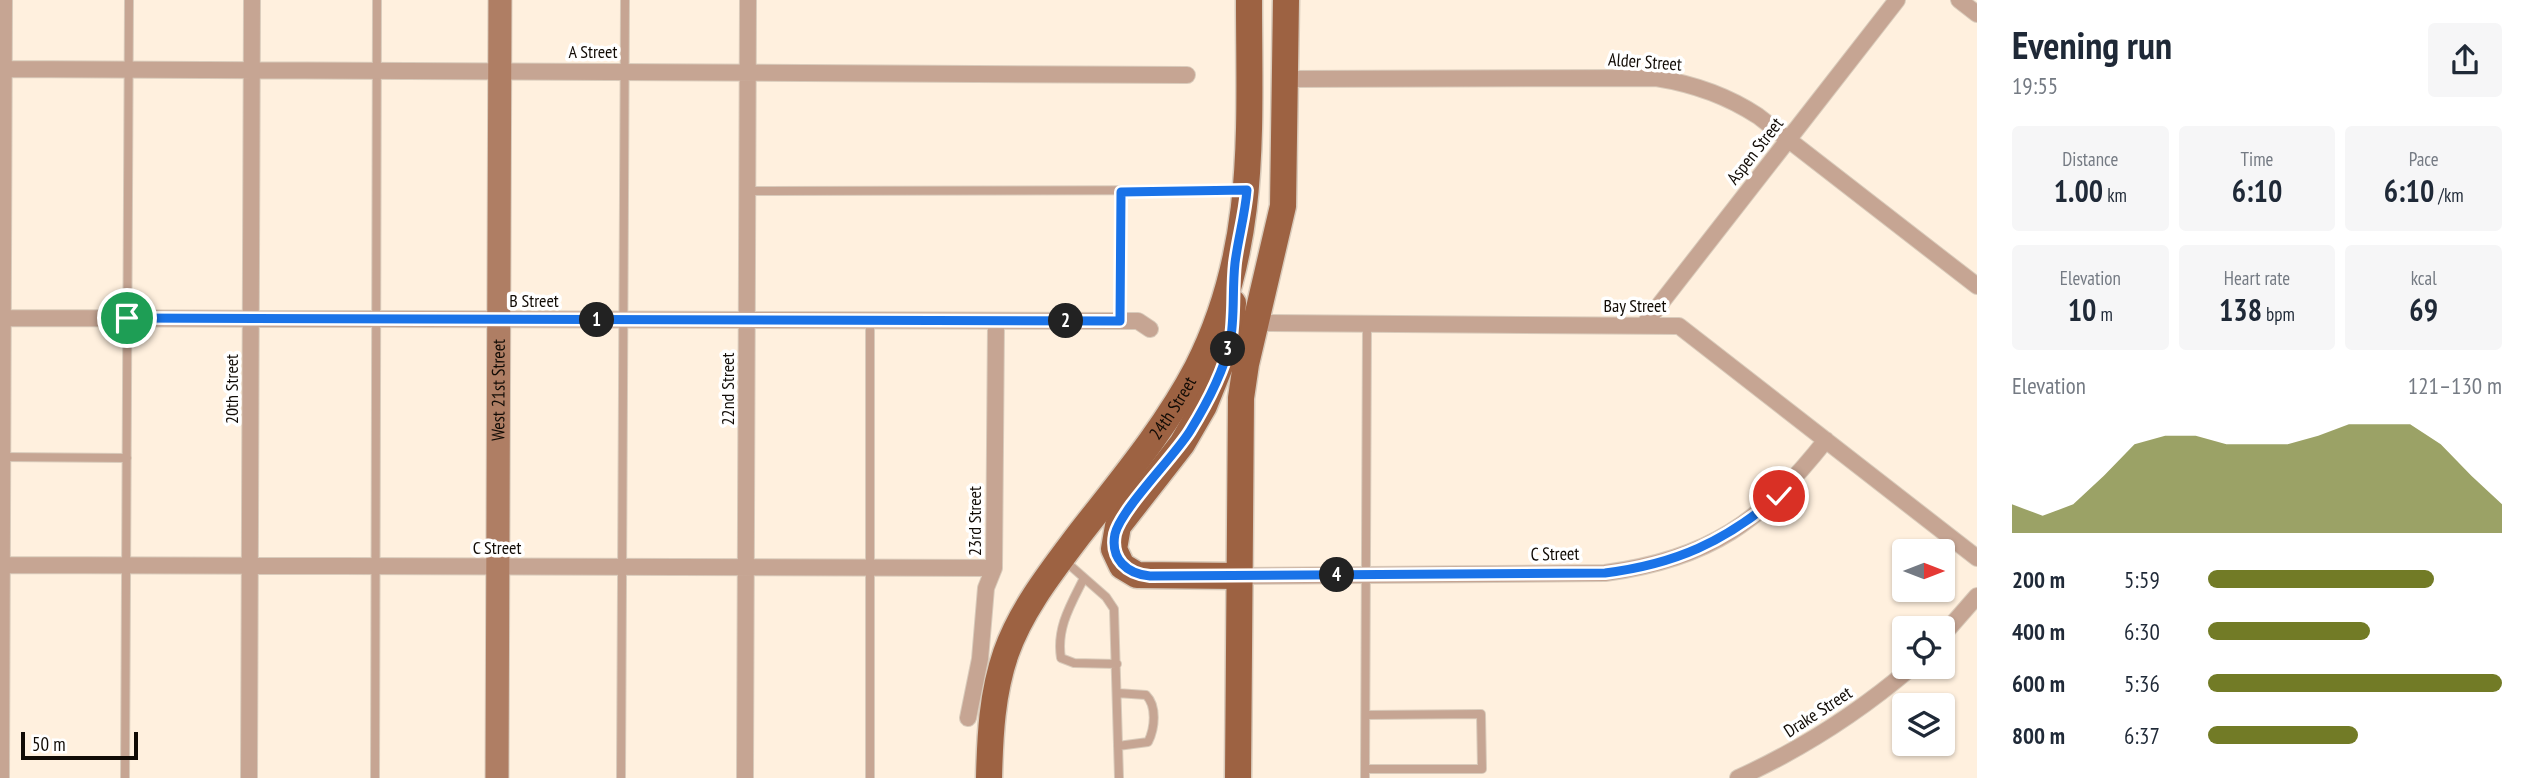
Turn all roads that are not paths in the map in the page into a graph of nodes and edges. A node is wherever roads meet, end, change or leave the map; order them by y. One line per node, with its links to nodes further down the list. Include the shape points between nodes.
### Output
1 (4, 0): 13 (street)
2 (129, 0): 14 (lane)
3 (252, 0): 15 (street, 20th Street)
4 (377, 0): 16 (lane)
5 (500, 0): 17 (street, West 21st Street)
6 (625, 0): 18 (lane)
7 (748, 0): 19 (street, 22nd Street)
8 (1249, 0): 23 (main road, 24th Street)
9 (1286, 0): 21 (main road)
10 (1897, 0): 22 (street, Aspen Street)
11 (1959, 0): 12 (street)
12 (1977, 14)
13 (2, 69): 14 (street, A Street); 28 (street)
14 (129, 70): 15 (street, A Street); 29 (lane)
15 (251, 71): 16 (street, A Street); 30 (street, 20th Street)
16 (376, 71): 17 (street, A Street); 31 (lane)
17 (500, 71): 18 (street, A Street); 32 (street, West 21st Street)
18 (625, 71): 19 (street, A Street); 33 (lane)
19 (748, 72): 20 (street, A Street); 24 (street, 22nd Street)
20 (1187, 75)
21 (1287, 79): 22 (street, Alder Street, via 1656,78 1710,90 1738,103); 38 (main road, via 1283,206)
22 (1788, 139): 27 (street, Alder Street); 40 (street, Aspen Street)
23 (1247, 190): 25 (lane); 26 (main road, 24th Street)
24 (748, 191): 25 (lane); 34 (street, 22nd Street)
25 (1121, 192): 36 (lane)
26 (1235, 262): 45 (main road, 24th Street, via 1216,325 1176,405); 57 (main road, via 1231,334 1223,363 1182,444 1118,526 1114,549 1122,566 1137,575)
27 (1977, 286)
28 (1, 318): 29 (street, B Street); 43 (street)
29 (127, 318): 30 (street, B Street); 44 (lane)
30 (251, 319): 31 (street, B Street); 49 (street, 20th Street)
31 (375, 319): 32 (street, B Street); 50 (lane)
32 (499, 320): 33 (street, B Street); 51 (street, West 21st Street)
33 (624, 320): 34 (street, B Street); 52 (lane)
34 (747, 321): 35 (street, B Street); 53 (street, 22nd Street)
35 (870, 321): 37 (street, B Street); 55 (lane)
36 (1120, 321): 37 (street, B Street); 41 (street, B Street, via 1138,321)
37 (996, 322): 54 (street, 23rd Street)
38 (1255, 323): 39 (street, Bay Street); 57 (main road, via 1241,398)
39 (1367, 324): 40 (street, Bay Street); 56 (lane)
40 (1643, 326): 42 (street, Bay Street, via 1679,326)
41 (1150, 329)
42 (1826, 440): 46 (street, Bay Street); 56 (street, C Street, via 1792,482 1753,518 1703,548 1671,560 1605,573)
43 (2, 457): 44 (lane); 47 (street)
44 (127, 458): 48 (lane)
45 (1062, 558): 58 (lane); 76 (main road, 24th Street, via 1018,624 1006,652 993,712)
46 (1977, 558)
47 (1, 565): 48 (street, C Street); 68 (street)
48 (126, 566): 49 (street, C Street); 69 (lane)
49 (250, 566): 50 (street, C Street); 70 (street, 20th Street)
50 (375, 566): 51 (street, C Street); 71 (lane)
51 (498, 567): 52 (street, C Street); 72 (street, West 21st Street)
52 (621, 568): 53 (street, C Street); 73 (lane)
53 (746, 568): 55 (street, C Street); 74 (street, 22nd Street)
54 (994, 568): 55 (street, C Street); 65 (street, 23rd Street, via 986,588 981,659)
55 (870, 569): 75 (lane)
56 (1366, 575): 57 (street, C Street); 64 (lane)
57 (1239, 576): 78 (main road)
58 (1084, 578): 61 (lane, via 1114,609); 61 (lane, via 1060,631 1062,658 1074,663)
59 (1977, 596): 60 (street)
60 (1955, 621)
61 (1117, 664): 63 (lane)
62 (1897, 679): 79 (street, Drake Street, via 1816,738)
63 (1117, 693): 66 (lane); 66 (lane, via 1146,695 1153,710 1148,742)
64 (1366, 715): 67 (lane); 67 (lane, via 1481,714 1482,769)
65 (968, 718)
66 (1118, 746): 77 (lane)
67 (1365, 773)
68 (1, 778)
69 (125, 778)
70 (249, 778)
71 (375, 778)
72 (497, 778)
73 (621, 778)
74 (746, 778)
75 (870, 778)
76 (989, 778)
77 (1119, 778)
78 (1238, 778)
79 (1738, 778)

